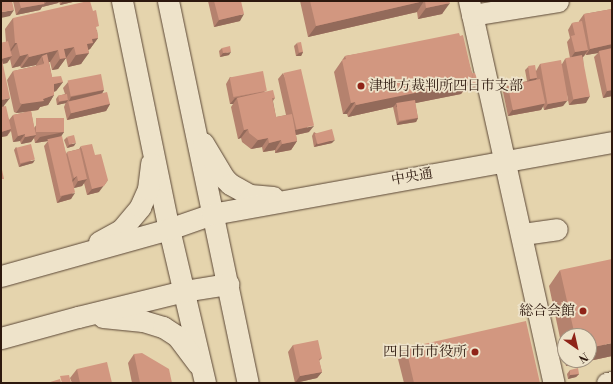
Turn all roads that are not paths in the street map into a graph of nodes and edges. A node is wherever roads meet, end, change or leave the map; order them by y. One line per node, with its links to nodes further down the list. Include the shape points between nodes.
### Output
1 (122, 1): 6 (street)
2 (168, 1): 5 (street)
3 (558, 1): 4 (street)
4 (471, 8): 8 (street)
5 (191, 110): 9 (street, via 203,143 230,184 250,195); 10 (street)
6 (151, 140): 11 (street); 14 (street, via 151,176 148,189 132,219 121,230)
7 (612, 142): 8 (street, 中央通)
8 (504, 161): 9 (street, 中央通); 13 (street)
9 (295, 198): 10 (street, 中央通)
10 (212, 214): 11 (street, 中央通); 16 (street)
11 (169, 229): 14 (street, 中央通); 17 (street)
12 (557, 229): 13 (street)
13 (522, 234): 23 (street)
14 (57, 262): 15 (street)
15 (1, 276)
16 (228, 284): 17 (street); 22 (street)
17 (184, 291): 18 (street); 20 (street)
18 (78, 316): 19 (street); 20 (street, via 125,318 163,327 177,336)
19 (1, 338)
20 (204, 377)
21 (612, 382): 24 (street)
22 (248, 383)
23 (554, 383)
24 (607, 383)

